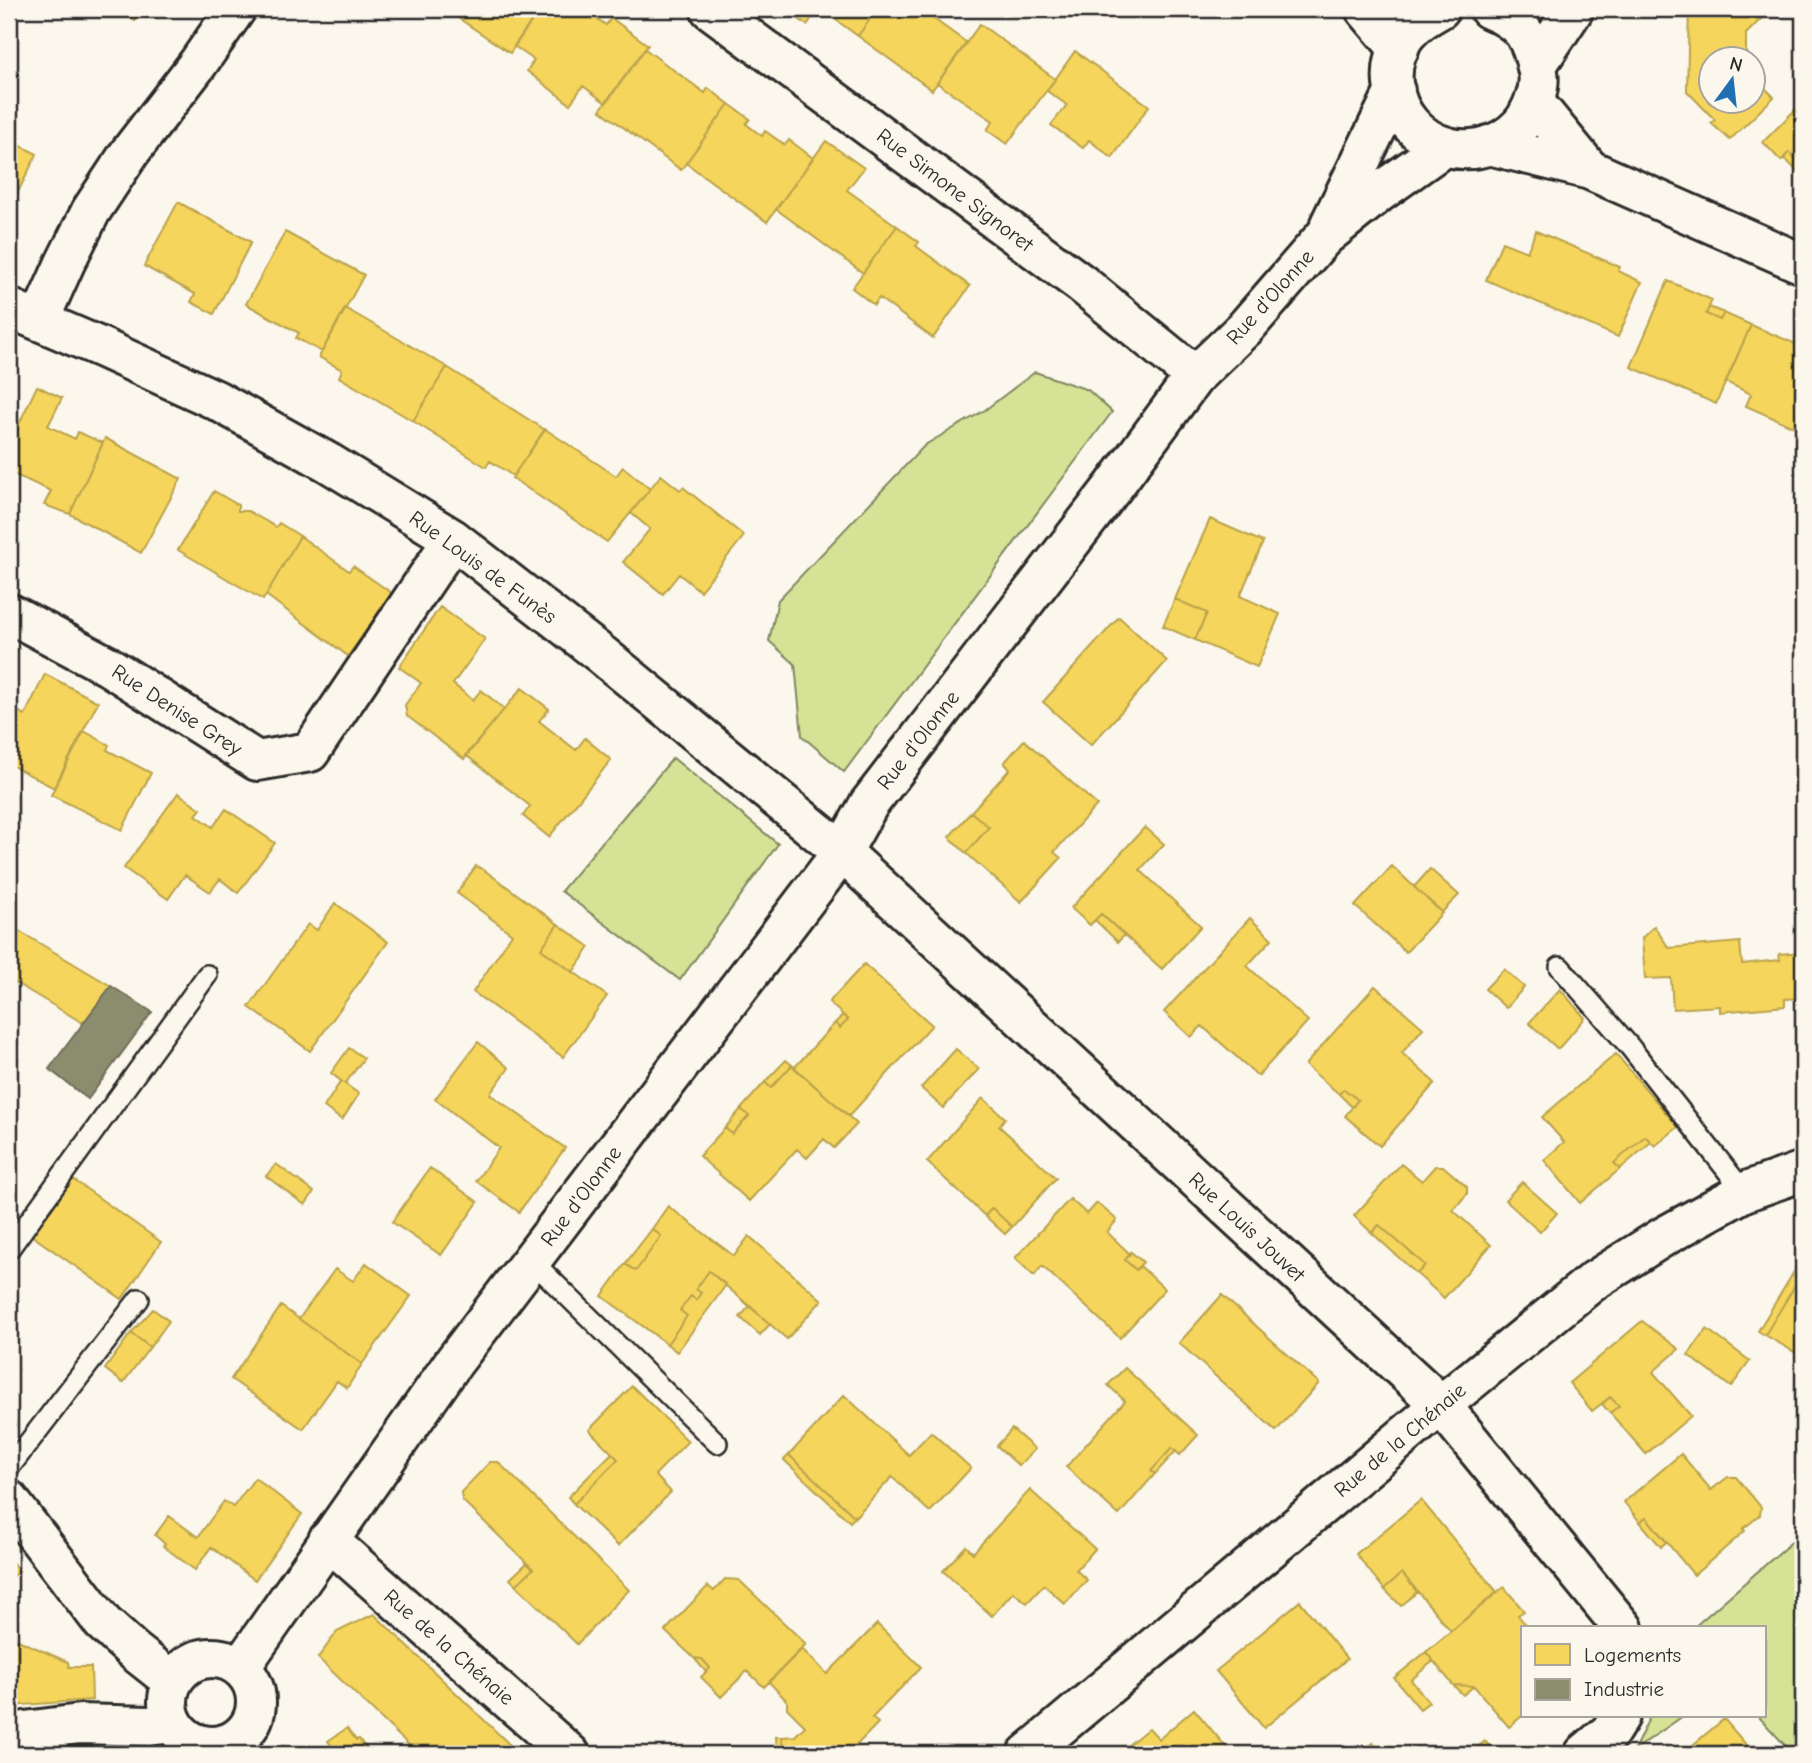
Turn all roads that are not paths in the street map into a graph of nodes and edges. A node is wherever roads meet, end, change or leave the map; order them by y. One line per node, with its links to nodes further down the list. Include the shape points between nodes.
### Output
1 (236, 9): 16 (street, via 130,152 65,263)
2 (710, 9): 17 (street, Rue Simone Signoret, via 1082,284)
3 (1365, 9): 7 (street)
4 (1440, 9): 7 (street, Rue d'Olonne, via 1419,21)
5 (1489, 9): 8 (street, via 1523,31)
6 (1574, 9): 8 (street)
7 (1399, 49): 9 (street, Rue d'Olonne)
8 (1537, 65): 10 (street)
9 (1395, 91): 12 (street, Rue d'Olonne, via 1410,125); 14 (street, Rue d'Olonne)
10 (1535, 103): 11 (street, Rue d'Olonne, via 1522,124); 13 (street)
11 (1489, 145): 12 (street, Rue d'Olonne, via 1479,149); 13 (street)
12 (1445, 146): 14 (street, Rue d'Olonne)
13 (1590, 170): 15 (street)
14 (1324, 237): 17 (street, Rue d'Olonne, via 1245,328)
15 (1803, 264)
16 (24, 315): 18 (street, Rue Louis de Funès, via 216,400)
17 (1195, 376): 20 (street, Rue d'Olonne, via 869,804)
18 (453, 539): 19 (street, Rue Denise Grey, via 310,751 257,761 108,666); 20 (street, Rue Louis de Funès)
19 (9, 613)
20 (842, 852): 26 (street, Rue d'Olonne); 28 (street, Rue Louis Jouvet)
21 (1560, 967): 24 (lane, via 1630,1047)
22 (207, 975): 25 (lane)
23 (1803, 1171): 24 (street, Rue de la Chénaie)
24 (1744, 1192): 28 (street, Rue de la Chénaie, via 1592,1282)
25 (9, 1249)
26 (531, 1260): 29 (lane, Rue d'Olonne); 32 (street, Rue d'Olonne)
27 (139, 1299): 30 (lane)
28 (1441, 1405): 33 (street, Rue Louis Jouvet); 41 (street, Rue de la Chénaie)
29 (717, 1443)
30 (9, 1468)
31 (9, 1500): 35 (street, via 103,1623)
32 (328, 1540): 34 (street, Rue d'Olonne); 40 (street, Rue de la Chénaie)
33 (1621, 1626)
34 (240, 1668): 35 (street, via 222,1658 207,1658 193,1661); 39 (street, via 253,1686 255,1715)
35 (172, 1681): 37 (street, via 168,1709)
36 (1619, 1718): 42 (street)
37 (173, 1723): 38 (street, via 80,1724); 39 (street, via 194,1743)
38 (9, 1733)
39 (226, 1749)
40 (570, 1754)
41 (1027, 1754)
42 (1584, 1754)

